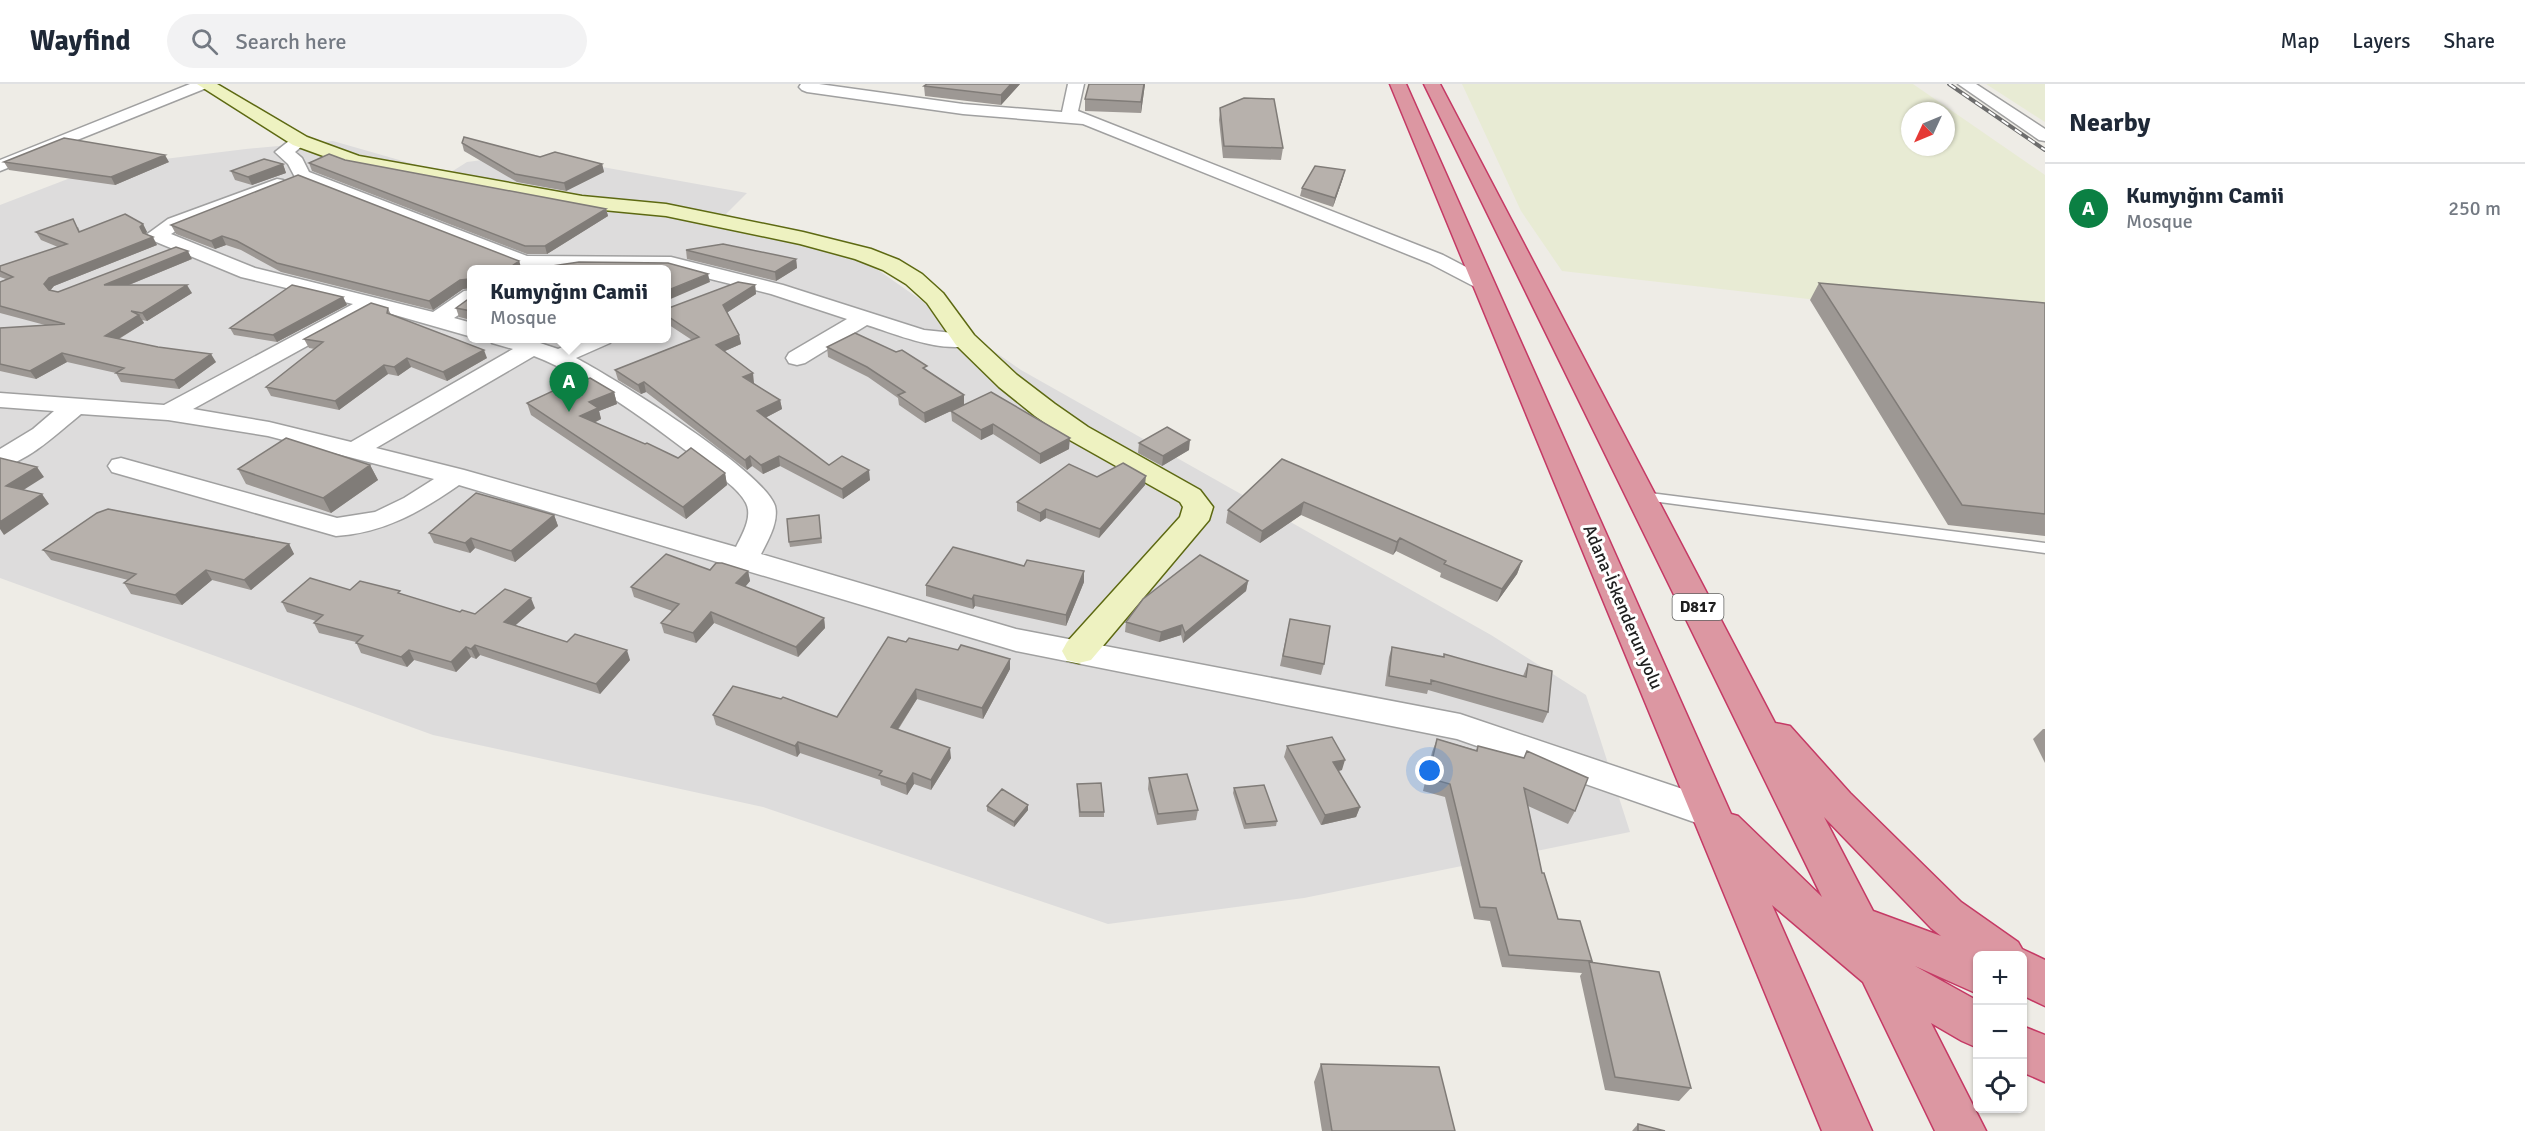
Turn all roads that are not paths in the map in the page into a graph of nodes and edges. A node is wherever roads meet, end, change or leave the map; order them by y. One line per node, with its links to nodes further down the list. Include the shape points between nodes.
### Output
1 (205, 84): 9 (street); 10 (street)
2 (1072, 84): 7 (street, via 1070,113)
3 (1398, 84): 17 (highway, Adana-İskenderun yolu)
4 (1432, 84): 37 (highway, D817)
5 (1965, 84): 8 (street)
6 (807, 87): 7 (street, via 963,109)
7 (1083, 119): 17 (street, via 1436,259)
8 (2045, 136)
9 (300, 141): 11 (street, via 284,152 296,162); 24 (street, via 355,160 582,202 666,210 863,254 914,279 935,298)
10 (0, 166)
11 (302, 175): 12 (street, via 175,223 156,235); 14 (street)
12 (180, 245): 13 (street); 20 (street, via 248,273)
13 (159, 253)
14 (516, 265)
15 (569, 265): 16 (street, via 670,263)
16 (737, 281): 18 (street); 21 (street)
17 (1484, 284): 42 (highway, Adana-İskenderun yolu)
18 (707, 294)
19 (467, 299): 22 (street)
20 (372, 302): 22 (street); 32 (street)
21 (865, 317): 24 (street, via 922,336); 29 (street)
22 (436, 320): 23 (street)
23 (467, 329)
24 (965, 340): 40 (street, via 1045,410 1077,433 1190,496 1197,507 1194,520)
25 (514, 343): 27 (street)
26 (592, 343): 28 (street)
27 (532, 348): 28 (street); 33 (street)
28 (558, 357): 39 (street, via 702,450 748,486 761,504 762,519)
29 (797, 357)
30 (0, 400): 31 (street)
31 (75, 406): 32 (street); 34 (street, via 42,434)
32 (168, 412): 33 (street, via 269,429)
33 (356, 450): 36 (street)
34 (0, 460)
35 (121, 466): 36 (street, via 336,527 366,525 396,514)
36 (455, 476): 39 (street)
37 (1642, 496): 38 (lane); 41 (highway, D817)
38 (2045, 548)
39 (745, 559): 40 (street, via 1016,640)
40 (1079, 651): 42 (street, via 1460,727)
41 (1744, 697): 44 (highway, D817); 46 (highway, via 1836,804 1946,915)
42 (1711, 813): 43 (highway); 45 (highway, Adana-İskenderun yolu)
43 (1795, 901): 44 (highway); 45 (highway); 47 (highway)
44 (1857, 924): 47 (highway, D817); 48 (highway, via 1918,946)
45 (1761, 931): 56 (highway, Adana-İskenderun yolu)
46 (1996, 951)
47 (1880, 969): 53 (highway); 57 (highway, D817)
48 (1973, 972)
49 (2027, 973): 50 (highway)
50 (2045, 986)
51 (2027, 996): 52 (highway)
52 (2045, 1005)
53 (1973, 1024)
54 (2027, 1050): 55 (highway)
55 (2045, 1059)
56 (1847, 1131)
57 (1961, 1131)

